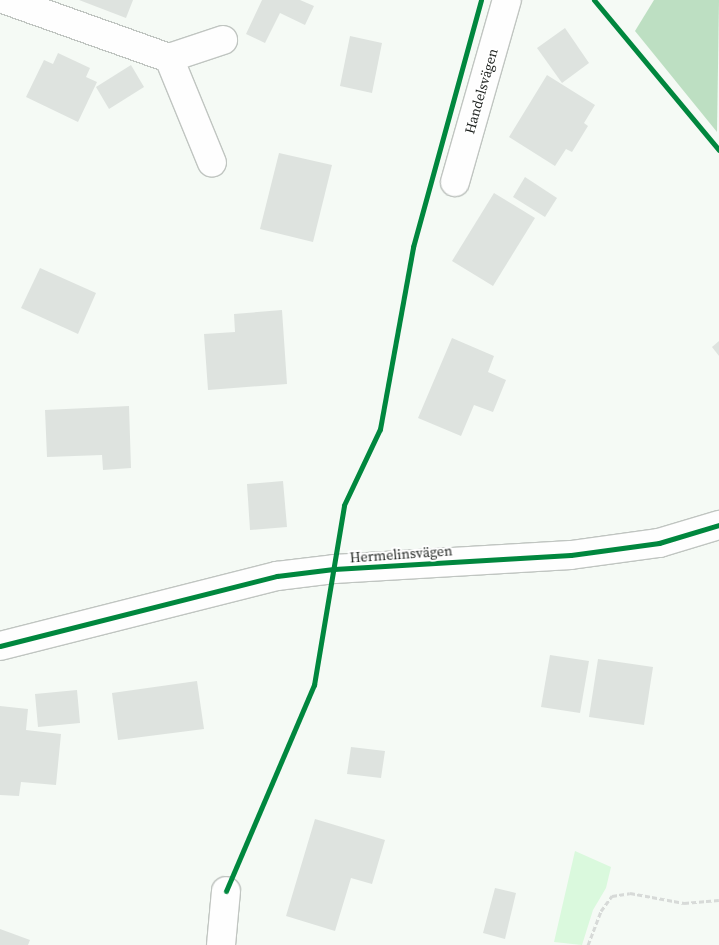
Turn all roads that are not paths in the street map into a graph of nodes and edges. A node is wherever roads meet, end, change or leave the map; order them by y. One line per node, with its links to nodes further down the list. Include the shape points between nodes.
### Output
1 (6, 0): 4 (street)
2 (507, 0): 6 (street, Handelsvägen)
3 (223, 40): 4 (street)
4 (168, 58): 5 (street)
5 (212, 163)
6 (455, 182)
7 (719, 525): 8 (street, Hermelinsvägen, via 659,543 571,555 334,569 277,576)
8 (0, 646)
9 (226, 891): 10 (street)
10 (220, 945)

